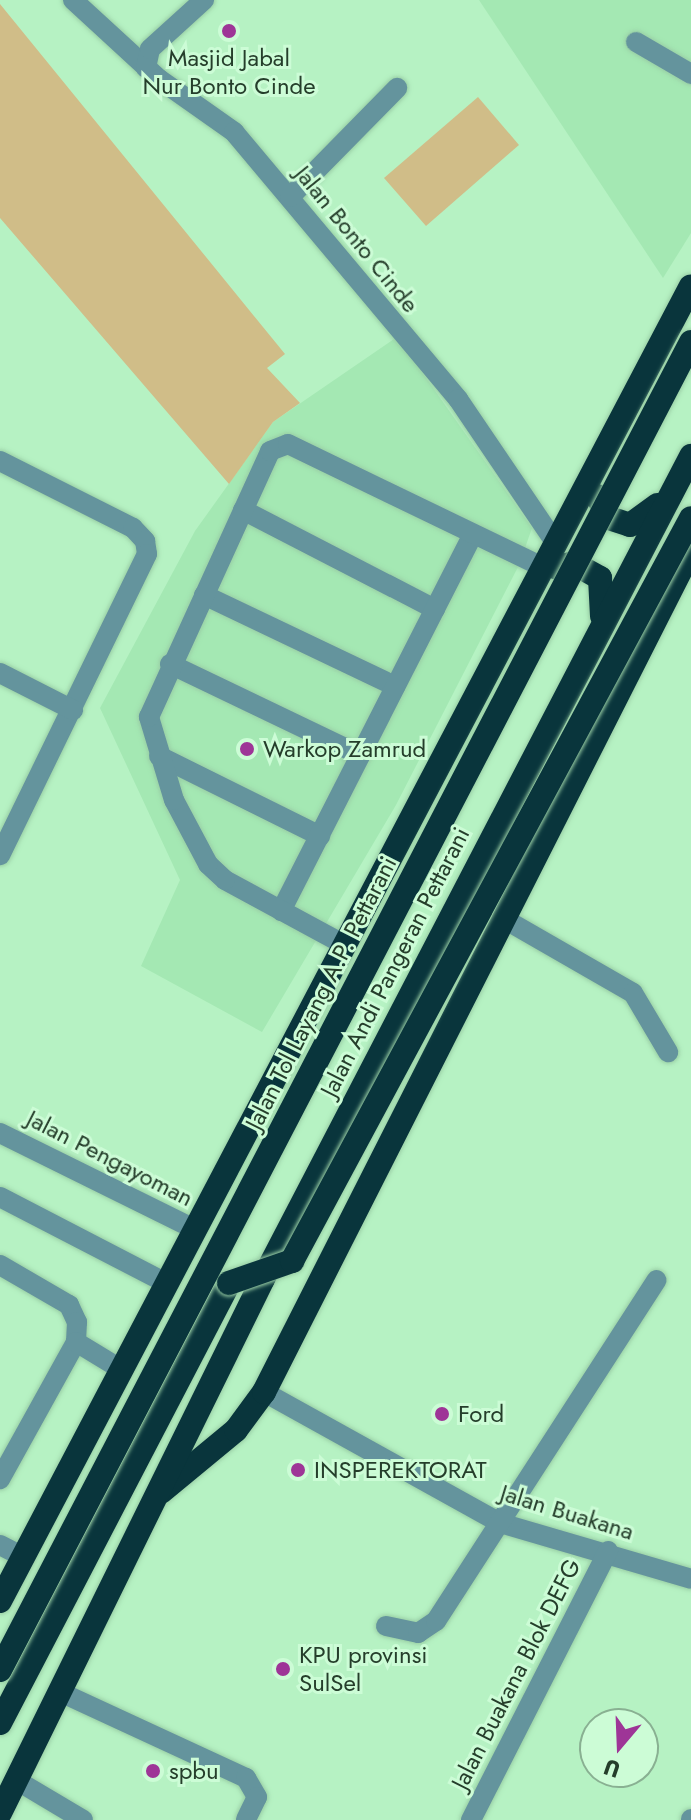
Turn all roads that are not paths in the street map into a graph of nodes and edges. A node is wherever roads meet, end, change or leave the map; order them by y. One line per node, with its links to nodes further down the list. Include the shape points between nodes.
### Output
1 (73, 0): 4 (street, Jalan Bonto Cinde)
2 (204, 0): 4 (street, via 150,49)
3 (636, 42): 5 (street)
4 (146, 68): 7 (street, Jalan Bonto Cinde, via 234,132)
5 (691, 74)
6 (397, 88): 7 (street)
7 (290, 197): 17 (street, Jalan Bonto Cinde, via 458,399)
8 (691, 286): 12 (highway)
9 (691, 342): 53 (highway, Jalan Tol Layang A.P. Pettarani, bridge)
10 (691, 456): 13 (highway, Jalan Andi Pangeran Pettarani)
11 (0, 461): 26 (street, via 106,512 145,541 143,568)
12 (594, 471): 13 (highway, via 598,506 609,518 630,525); 17 (highway)
13 (666, 498): 22 (highway, Jalan Andi Pangeran Pettarani)
14 (243, 510): 16 (street, via 270,451 288,444); 20 (street); 21 (street)
15 (691, 518): 55 (highway, bridge, via 292,1261 229,1283)
16 (472, 536): 19 (street); 21 (street)
17 (556, 544): 19 (highway)
18 (691, 550): 32 (highway, Jalan Andi Pangeran Pettarani)
19 (539, 576): 22 (highway, via 573,563 589,568 604,590); 33 (highway)
20 (204, 595): 23 (street); 25 (street)
21 (435, 609): 25 (street)
22 (601, 621): 45 (highway, Jalan Andi Pangeran Pettarani)
23 (170, 664): 27 (street); 28 (street, via 149,717)
24 (0, 673): 26 (street)
25 (395, 686): 27 (street)
26 (73, 710): 30 (street)
27 (360, 755): 29 (street)
28 (159, 756): 29 (street); 31 (street, via 208,864 225,880)
29 (320, 836): 31 (street)
30 (0, 855)
31 (281, 911): 33 (street)
32 (506, 920): 34 (street, via 633,993); 43 (highway, Jalan Andi Pangeran Pettarani)
33 (345, 945): 37 (highway)
34 (668, 1052)
35 (0, 1133): 37 (street, Jalan Pengayoman)
36 (0, 1197): 40 (street)
37 (196, 1230): 40 (highway)
38 (0, 1265): 41 (street, via 69,1305 77,1322)
39 (657, 1280): 46 (street)
40 (168, 1284): 42 (highway)
41 (76, 1342): 42 (street); 44 (street)
42 (122, 1370): 49 (highway)
43 (264, 1392): 45 (highway, Jalan Andi Pangeran Pettarani, via 202,1462); 46 (street, Jalan Buakana)
44 (0, 1479)
45 (155, 1496): 54 (highway, Jalan Andi Pangeran Pettarani)
46 (500, 1523): 48 (street, Jalan Buakana); 52 (street, via 427,1631 409,1634)
47 (0, 1545): 49 (street)
48 (608, 1551): 50 (street, Jalan Buakana); 61 (street, Jalan Buakana Blok DEFG)
49 (24, 1557): 51 (highway)
50 (691, 1579)
51 (2, 1592)
52 (386, 1626)
53 (0, 1670)
54 (60, 1692): 56 (highway, Jalan Andi Pangeran Pettarani); 60 (street, via 246,1778 257,1797)
55 (0, 1723)
56 (16, 1780): 57 (highway, Jalan Andi Pangeran Pettarani); 59 (street)
57 (0, 1813): 58 (street)
58 (12, 1820)
59 (83, 1820)
60 (246, 1820)
61 (471, 1820)

